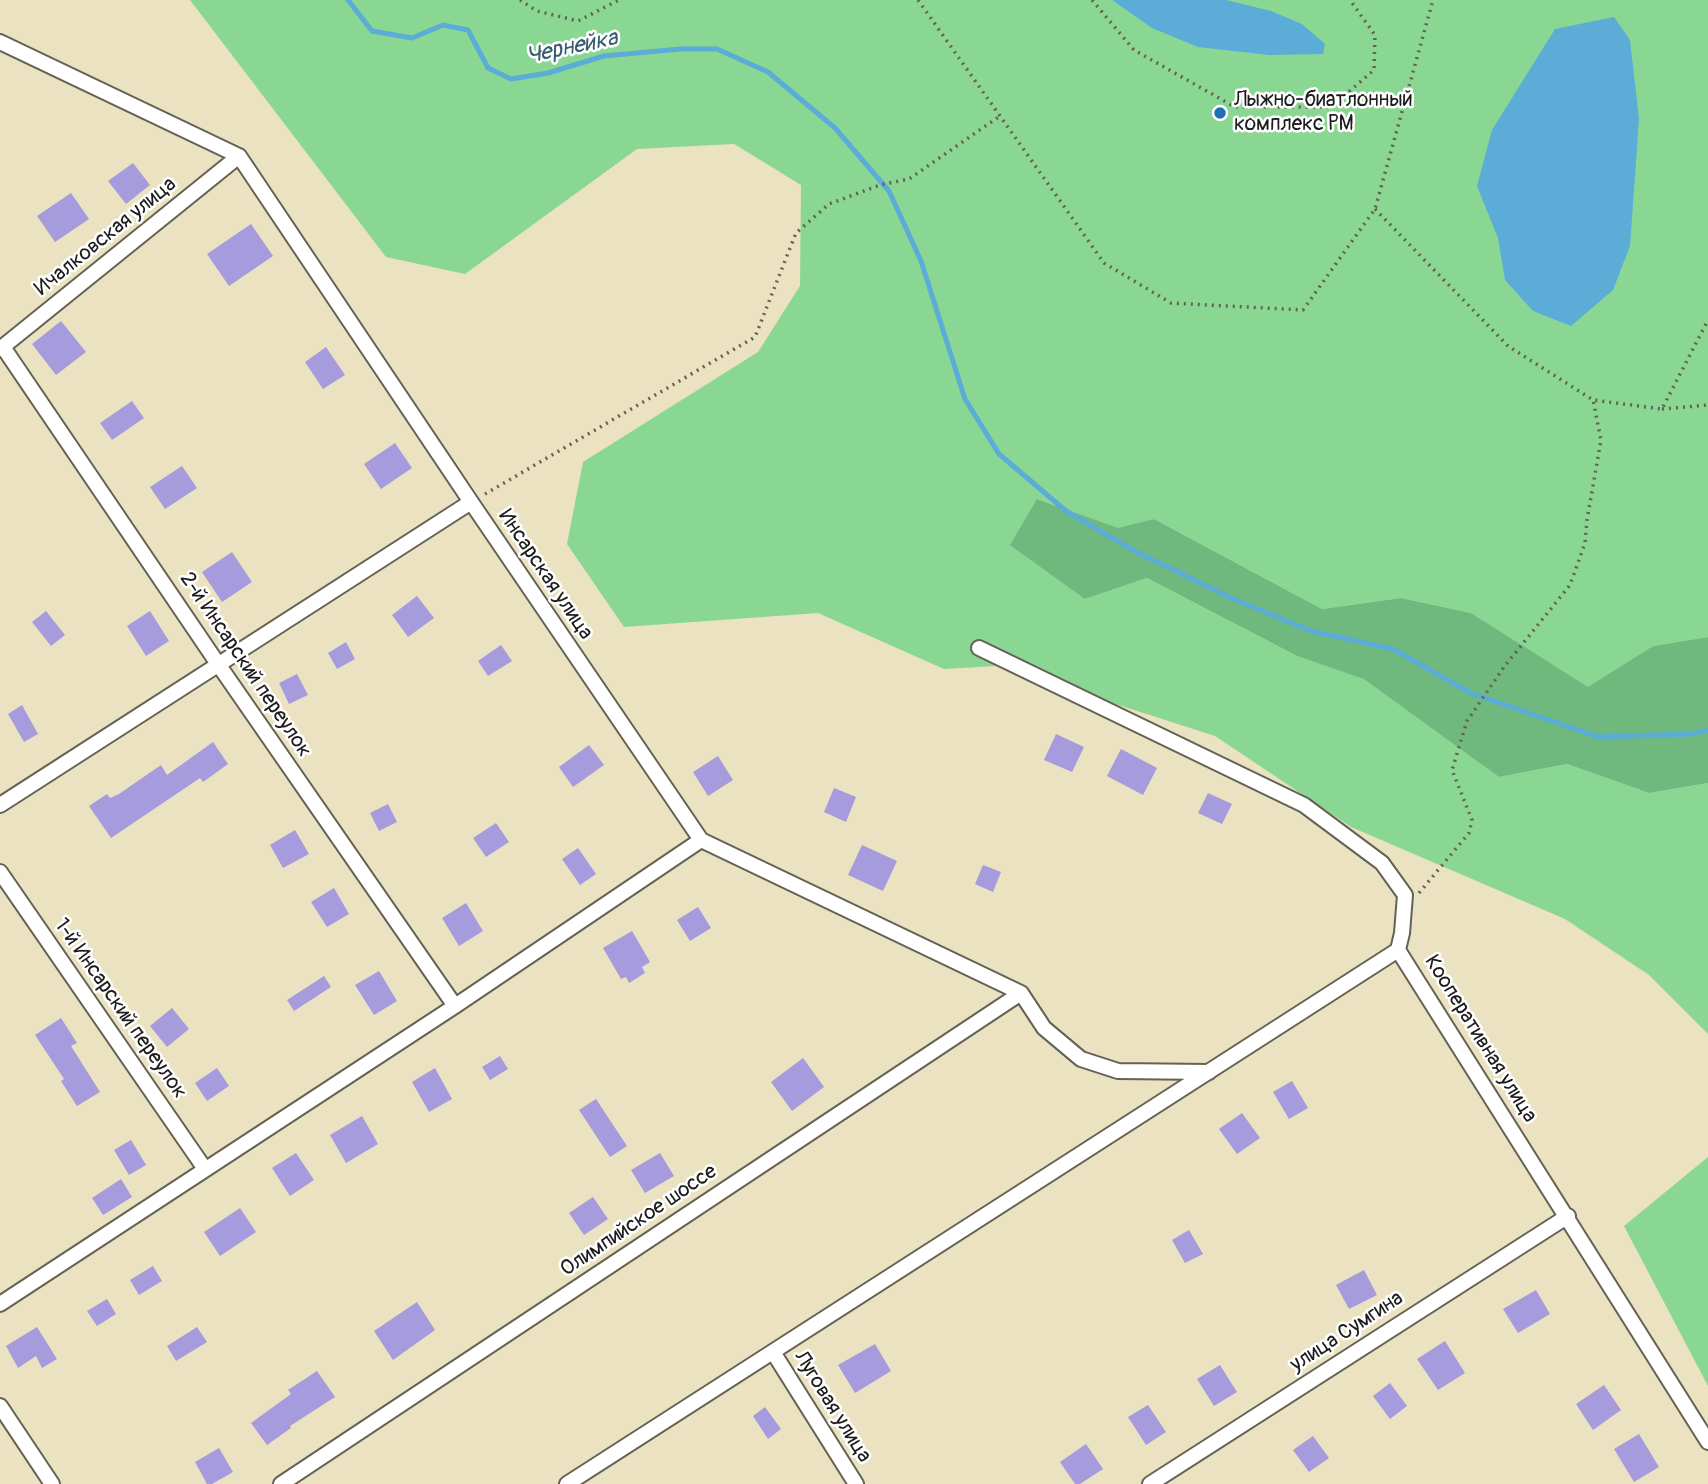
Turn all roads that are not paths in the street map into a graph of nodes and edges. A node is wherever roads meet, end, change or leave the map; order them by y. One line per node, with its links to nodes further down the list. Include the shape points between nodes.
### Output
1 (0, 42): 2 (street)
2 (239, 156): 3 (street, Ичалковская улица); 4 (street)
3 (2, 348): 6 (street, 2-й Инсарский переулок)
4 (471, 502): 6 (street, Инсарская улица); 8 (street, Инсарская улица)
5 (979, 648): 10 (street, Кооперативная улица, via 1304,805 1382,863 1405,895)
6 (219, 664): 7 (street, Инсарская улица); 12 (street, 2-й Инсарский переулок)
7 (0, 805)
8 (701, 840): 11 (street); 12 (street)
9 (0, 872): 14 (street, 1-й Инсарский переулок)
10 (1398, 950): 13 (street); 15 (street, Кооперативная улица)
11 (1021, 993): 13 (street, via 1044,1028 1081,1059 1118,1072); 21 (street, Олимпийское шоссе)
12 (454, 1006): 14 (street)
13 (1211, 1072): 17 (street)
14 (205, 1169): 16 (street)
15 (1568, 1216): 19 (street, Кооперативная улица); 24 (street, улица Сумгина)
16 (0, 1304)
17 (773, 1352): 22 (street); 23 (street, Луговая улица)
18 (0, 1406): 20 (street)
19 (1708, 1442)
20 (52, 1484)
21 (281, 1484)
22 (567, 1484)
23 (856, 1484)
24 (1150, 1484)

